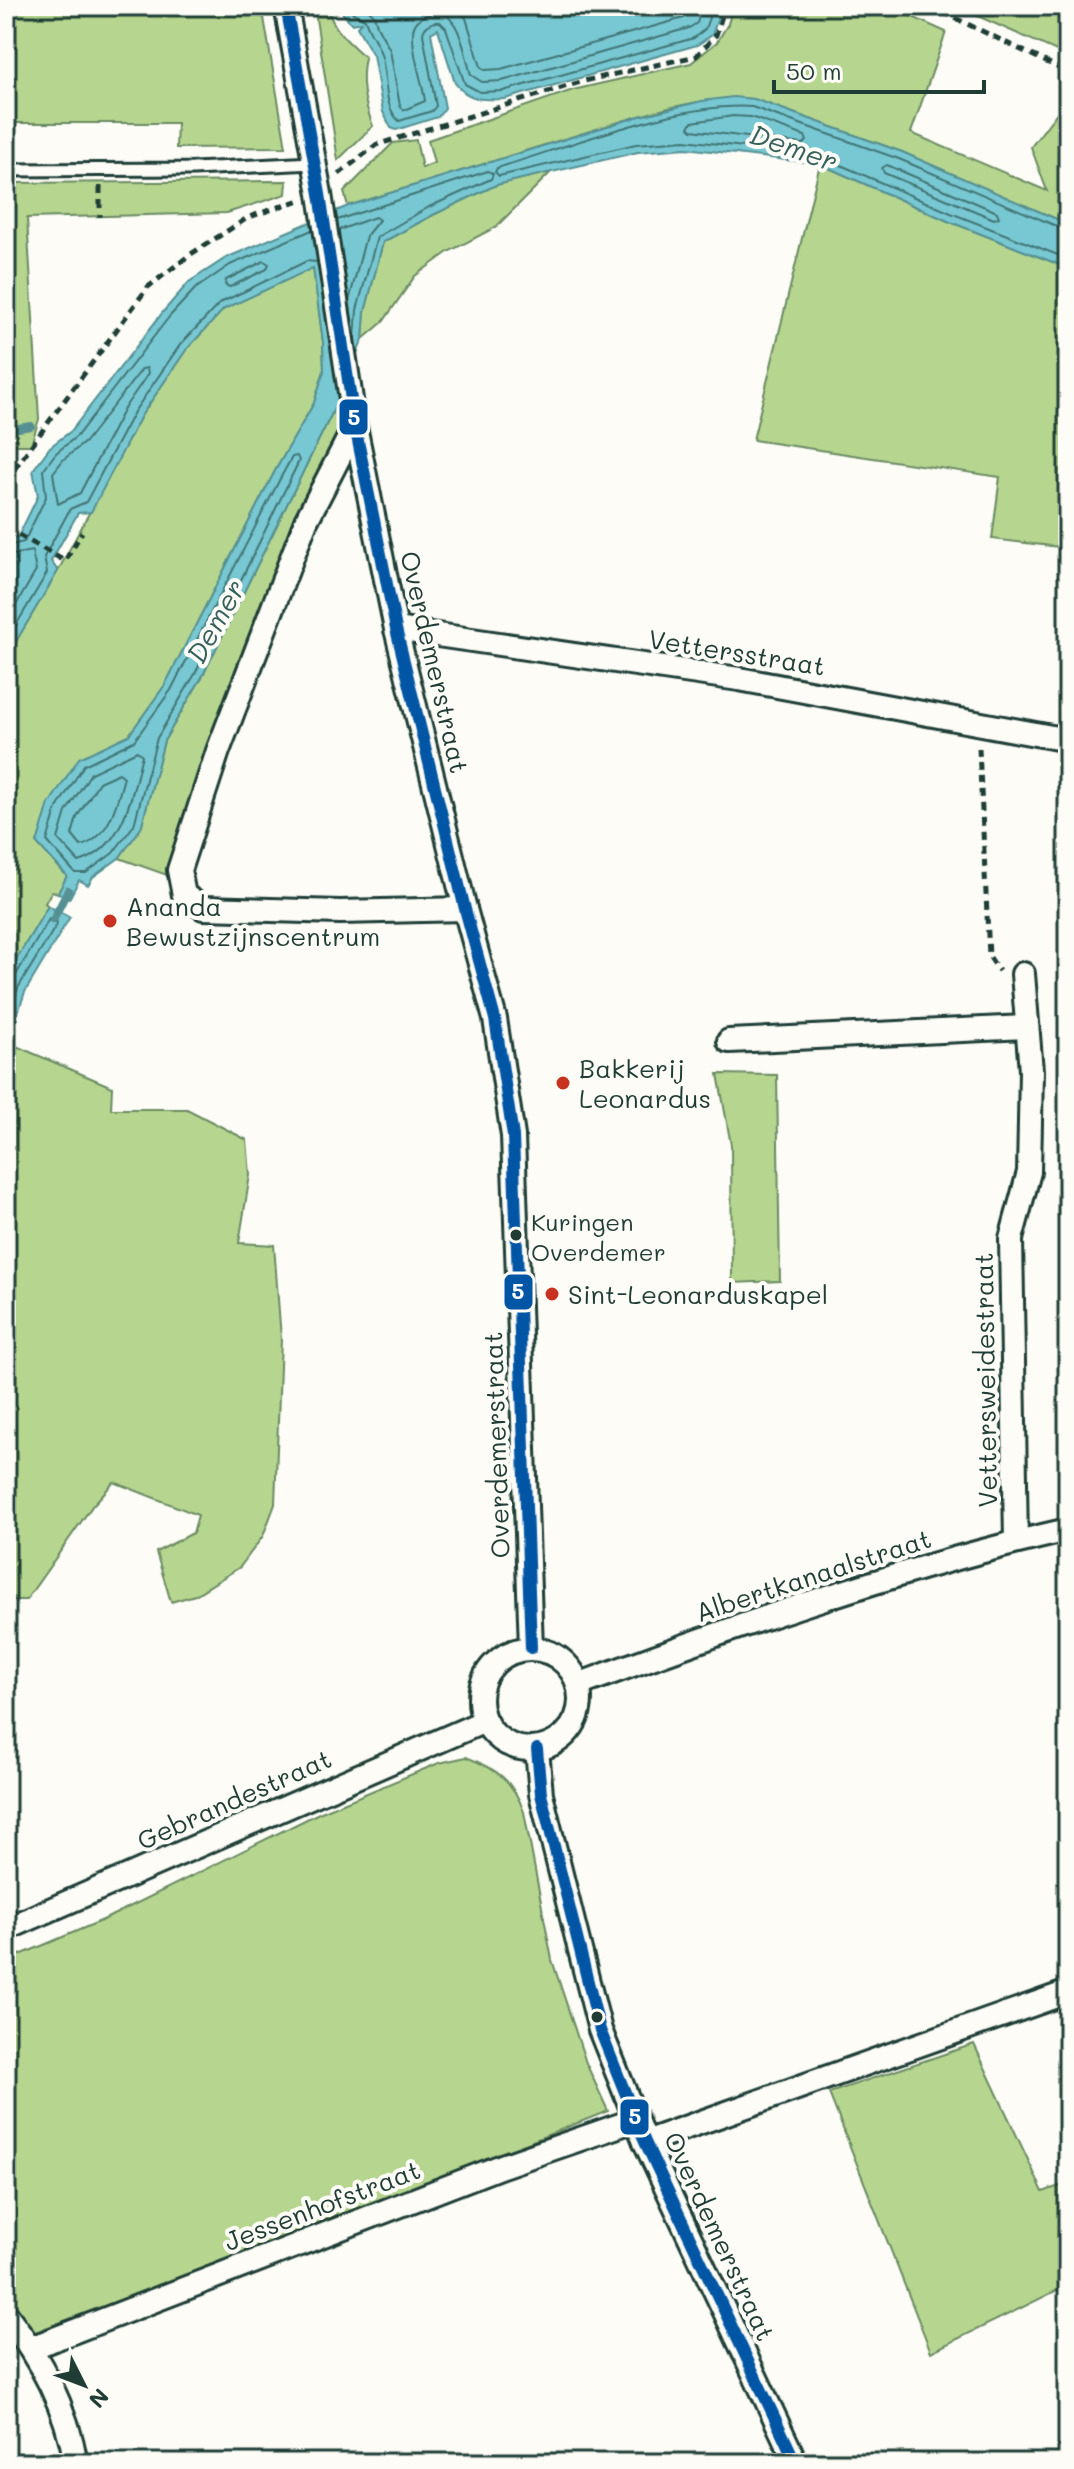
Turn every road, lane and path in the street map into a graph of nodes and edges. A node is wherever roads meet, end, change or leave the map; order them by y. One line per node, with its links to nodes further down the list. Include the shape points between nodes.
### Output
1 (286, 6): 7 (street, Overdemerstraat)
2 (725, 6): 7 (path, via 716,35 696,56 584,81 376,145)
3 (930, 6): 4 (path)
4 (1063, 70)
5 (6, 170): 6 (lane)
6 (100, 170): 7 (lane, via 193,169); 8 (path)
7 (318, 186): 9 (street, Overdemerstraat); 10 (path, via 249,217 148,287)
8 (100, 217)
9 (355, 426): 13 (street, Overdemerstraat); 16 (street, via 306,521 218,751 179,870 184,895 203,908)
10 (6, 480)
11 (6, 528): 12 (path, via 65,561)
12 (82, 532)
13 (396, 629): 14 (street, Vettersstraat, via 739,679); 16 (street, Overdemerstraat)
14 (978, 723): 15 (street, Vettersstraat); 17 (path, via 989,956 1002,973)
15 (1068, 740)
16 (465, 909): 22 (street, Overdemerstraat, via 495,1019 513,1136)
17 (1023, 974): 18 (street, Vettersweidestraat)
18 (1026, 1027): 19 (street); 21 (street, Vettersweidestraat, via 1031,1071 1029,1172 1011,1239)
19 (729, 1041)
20 (1068, 1530): 21 (street, Albertkanaalstraat)
21 (1016, 1542): 23 (street, Albertkanaalstraat, via 887,1579)
22 (531, 1648): 23 (street, via 561,1659); 24 (street, via 511,1652 483,1681 479,1702)
23 (578, 1685): 25 (street, via 576,1719 553,1744)
24 (485, 1721): 25 (street, via 506,1744); 26 (street, Gebrandestraat)
25 (537, 1749): 28 (street, Overdemerstraat, via 541,1794 600,2030)
26 (6, 1929)
27 (1068, 1992): 29 (street)
28 (635, 2120): 29 (street, Overdemerstraat); 31 (street, Jessenhofstraat)
29 (645, 2142): 33 (street, Overdemerstraat)
30 (6, 2314): 31 (street)
31 (31, 2348): 32 (street, via 58,2395)
32 (76, 2463)
33 (796, 2463)

